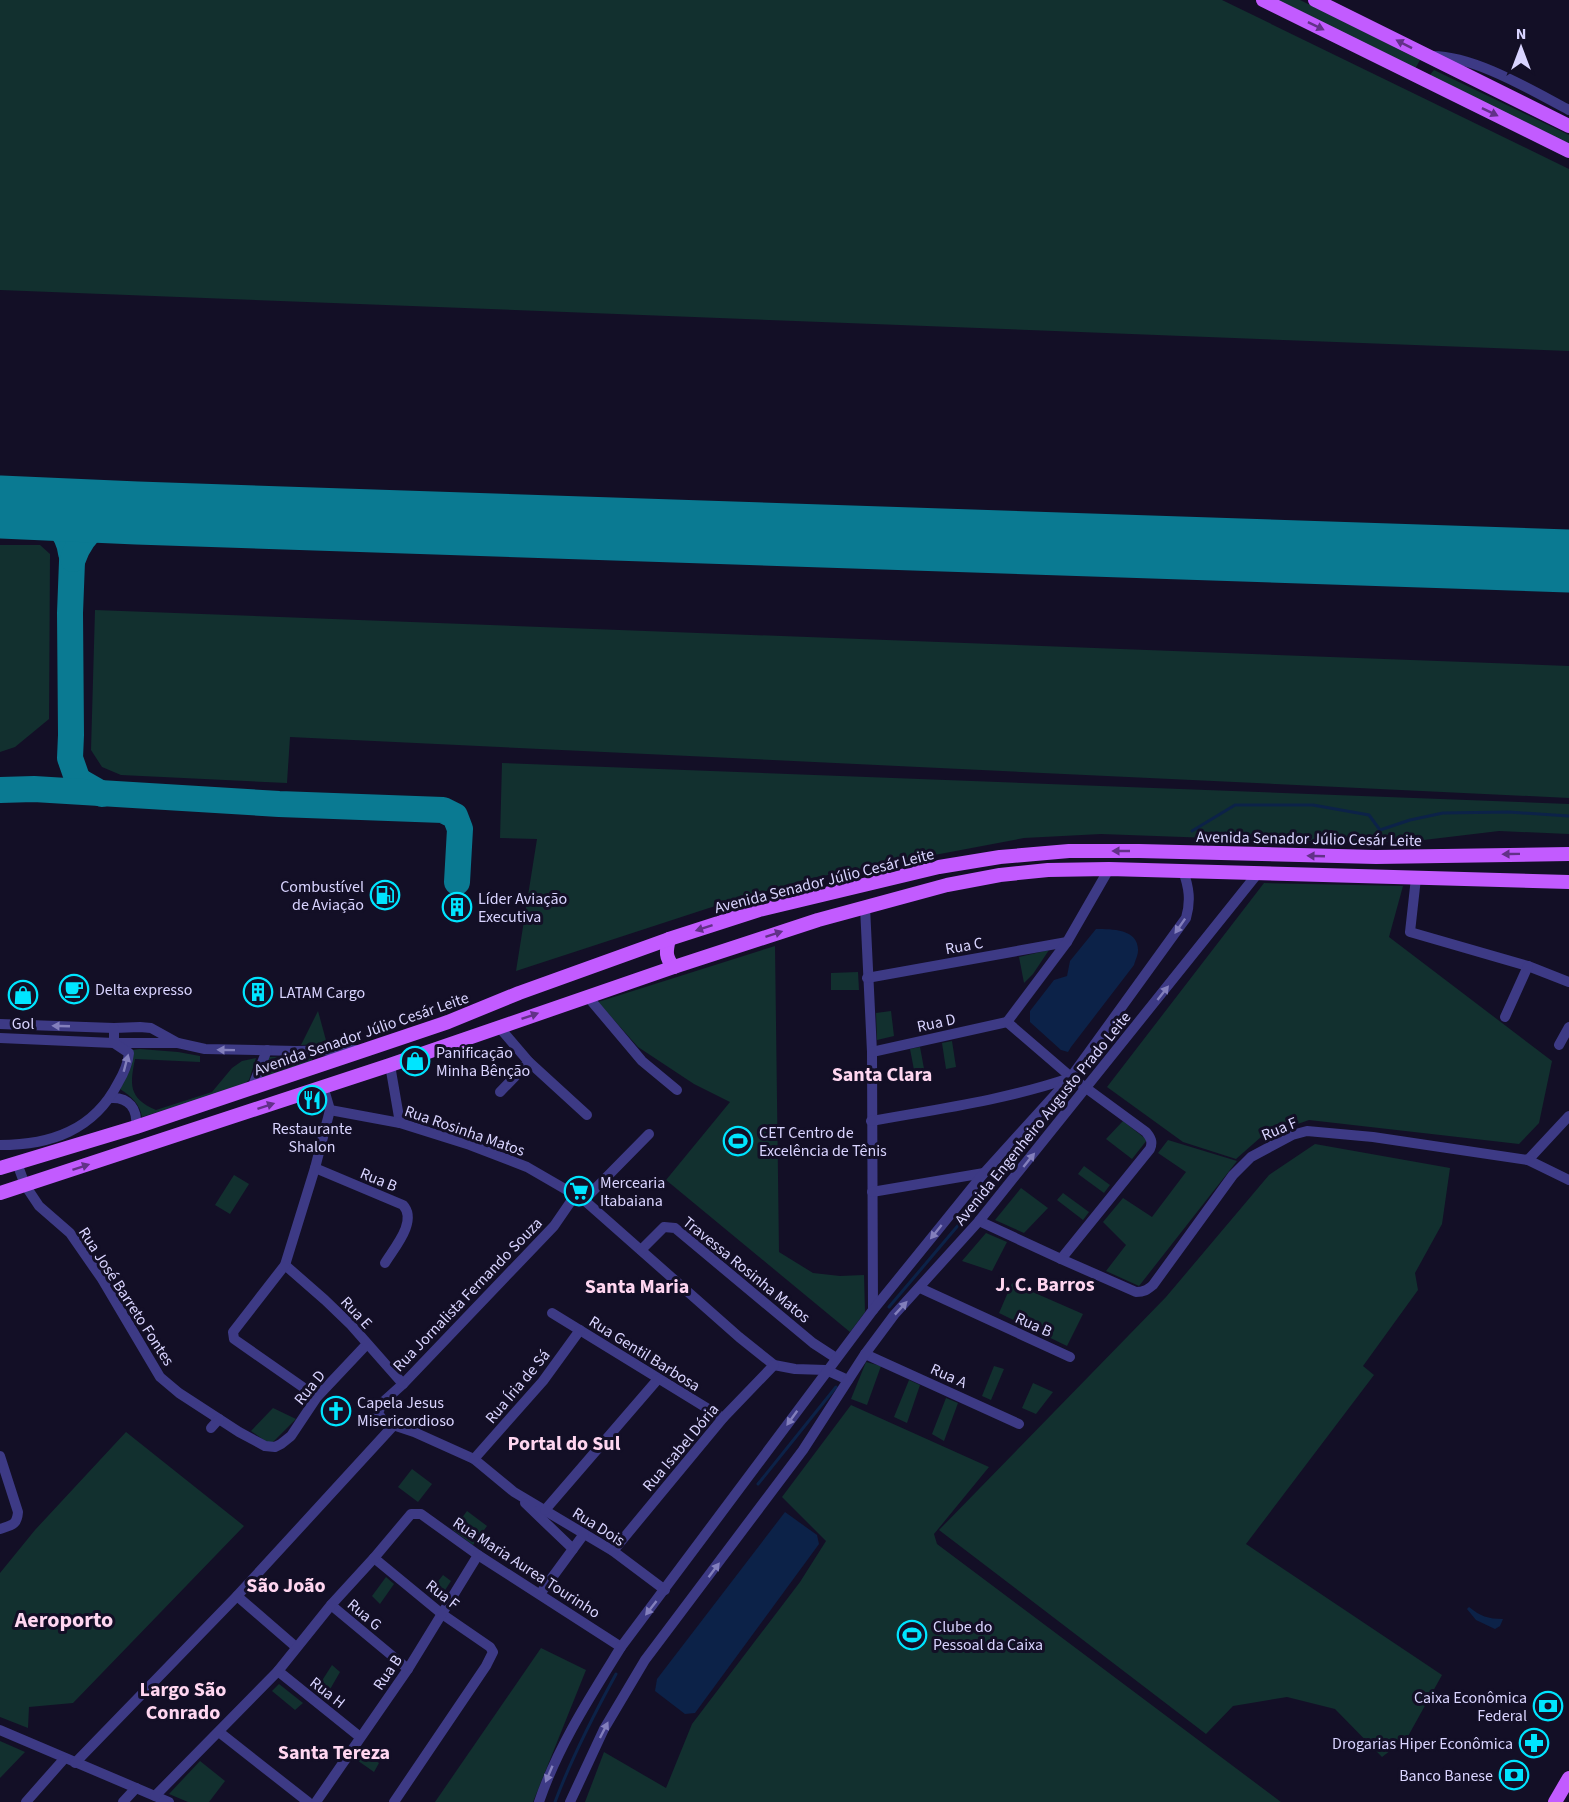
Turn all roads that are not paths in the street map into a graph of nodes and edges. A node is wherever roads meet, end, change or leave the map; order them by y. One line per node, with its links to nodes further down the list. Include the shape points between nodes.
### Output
1 (1263, 0): 4 (main road, one-way to 4)
2 (1315, 0): 3 (main road, one-way to 2)
3 (1429, 57): 4 (main road); 5 (street, via 1476,64); 6 (main road)
4 (1420, 77): 9 (main road, one-way to 9)
5 (1539, 94): 6 (street); 7 (street)
6 (1531, 108): 8 (main road)
7 (1569, 110)
8 (1569, 126)
9 (1569, 151)
10 (1569, 854): 17 (main road, Avenida Senador Júlio Cesár Leite, one-way to 17, via 1376,857 1069,851 1023,855 939,867 782,904)
11 (1110, 869): 12 (main road); 16 (main road, via 1000,875); 18 (street)
12 (1183, 870): 13 (main road); 41 (street, Avenida Engenheiro Augusto Prado Leite, one-way to 41, via 1190,897 1186,918)
13 (1258, 873): 14 (main road); 44 (street, Avenida Engenheiro Augusto Prado Leite, one-way to 13)
14 (1416, 878): 15 (main road); 20 (street, via 1410,932)
15 (1569, 882)
16 (865, 908): 21 (main road, one-way to 16); 22 (street)
17 (669, 939): 19 (main road, Avenida Senador Júlio Cesár Leite); 21 (main road, via 666,955)
18 (1066, 942): 22 (street, Rua C); 27 (street)
19 (638, 951): 23 (main road, via 646,963); 36 (main road, Avenida Senador Júlio Cesár Leite)
20 (1528, 966): 24 (street); 26 (street)
21 (674, 967): 23 (main road)
22 (867, 978): 38 (street)
23 (642, 979): 25 (main road)
24 (1569, 982)
25 (588, 997): 29 (main road, one-way to 25); 45 (street, via 642,1061)
26 (1505, 1017)
27 (1006, 1022): 38 (street, Rua D); 41 (street)
28 (0, 1024): 31 (street, one-way to 28)
29 (499, 1027): 39 (street); 40 (main road)
30 (1569, 1027): 35 (street)
31 (114, 1028): 33 (street); 34 (street, via 151,1028)
32 (0, 1038): 33 (street)
33 (114, 1043): 34 (street); 47 (street, one-way to 33, via 129,1053)
34 (178, 1043): 37 (street, one-way to 34, via 205,1049)
35 (1559, 1045)
36 (368, 1049): 37 (street); 43 (main road, Avenida Senador Júlio Cesár Leite)
37 (267, 1050): 43 (street)
38 (872, 1052): 51 (street)
39 (529, 1062): 46 (street); 49 (street)
40 (390, 1065): 42 (main road); 52 (street)
41 (1071, 1077): 44 (street); 51 (street, via 991,1100); 60 (street, Avenida Engenheiro Augusto Prado Leite)
42 (323, 1086): 48 (street); 62 (main road, one-way to 42)
43 (252, 1088): 53 (main road, Avenida Senador Júlio Cesár Leite)
44 (1087, 1088): 66 (street, Avenida Engenheiro Augusto Prado Leite, one-way to 44); 68 (street, via 1146,1132 1152,1143)
45 (677, 1090)
46 (500, 1092)
47 (111, 1098): 53 (street, via 130,1102); 55 (street, via 77,1128 38,1142)
48 (330, 1110): 52 (street, Rua Rosinha Matos); 59 (street)
49 (587, 1115)
50 (1569, 1116): 56 (street)
51 (871, 1120): 63 (street)
52 (400, 1123): 65 (street, Rua Rosinha Matos, via 527,1167)
53 (136, 1127): 57 (main road, Avenida Senador Júlio Cesár Leite)
54 (649, 1134): 65 (street, Rua Jornalista Fernando Souza)
55 (0, 1144)
56 (1528, 1160): 61 (street, Rua F); 68 (street, Rua F, via 1307,1131 1251,1157 1233,1175 1147,1290 1136,1292)
57 (17, 1163): 58 (main road, Avenida Senador Júlio Cesár Leite); 62 (street, Rua José Barreto Fontes)
58 (0, 1168)
59 (315, 1168): 69 (street, Rua B, via 407,1209 406,1227); 70 (street)
60 (984, 1173): 63 (street); 72 (street, Avenida Engenheiro Augusto Prado Leite, one-way to 72)
61 (1569, 1180)
62 (25, 1185): 64 (main road); 87 (street, Rua José Barreto Fontes, via 39,1206 70,1233 160,1377)
63 (872, 1192): 72 (street)
64 (0, 1193)
65 (580, 1197): 67 (street, Rua Rosinha Matos); 83 (street, Rua Jornalista Fernando Souza)
66 (979, 1221): 68 (street); 71 (street, Avenida Engenheiro Augusto Prado Leite)
67 (641, 1250): 78 (street, Travessa Rosinha Matos, via 664,1227 675,1228); 79 (street, Rua Rosinha Matos)
68 (1061, 1259)
69 (385, 1263)
70 (285, 1265): 75 (street, Rua E); 84 (street, via 233,1336)
71 (920, 1288): 76 (street, Avenida Engenheiro Augusto Prado Leite, one-way to 71); 77 (street, Rua B)
72 (873, 1310): 78 (street, Avenida Engenheiro Augusto Prado Leite)
73 (552, 1313): 74 (street, Rua Gentil Barbosa)
74 (580, 1330): 81 (street, Rua Gentil Barbosa); 93 (street, Rua Íria de Sá, via 543,1381)
75 (367, 1344): 83 (street, Rua E); 84 (street, Rua D)
76 (865, 1354): 82 (street, Avenida Engenheiro Augusto Prado Leite); 88 (street, Rua A)
77 (1070, 1357)
78 (836, 1358): 80 (street, Avenida Engenheiro Augusto Prado Leite)
79 (774, 1365): 80 (street); 86 (street, Rua Isabel Dória)
80 (826, 1370): 82 (street); 102 (street, Avenida Engenheiro Augusto Prado Leite, one-way to 102)
81 (658, 1379): 86 (street, Rua Gentil Barbosa); 95 (street)
82 (848, 1380): 126 (street, Avenida Engenheiro Augusto Prado Leite, one-way to 82, via 604,1729 645,1660 803,1450)
83 (403, 1384): 85 (street, Rua Jornalista Fernando Souza, via 383,1402)
84 (317, 1397): 91 (street, Rua D, via 291,1436)
85 (378, 1413): 89 (street, Rua Dois)
86 (723, 1418): 99 (street, Rua Isabel Dória)
87 (219, 1419): 90 (street); 91 (street, Rua José Barreto Fontes, via 265,1446)
88 (1019, 1424)
89 (393, 1426): 93 (street, Rua Dois); 104 (street)
90 (210, 1428)
91 (275, 1447)
92 (0, 1456): 96 (street, via 18,1512 13,1525)
93 (474, 1459): 94 (street, Rua Dois)
94 (514, 1492): 95 (street, Rua Dois); 98 (street, Rua Dois)
95 (545, 1510): 97 (street, Rua Dois)
96 (0, 1529)
97 (584, 1534): 98 (street); 99 (street, Rua Dois)
98 (573, 1550): 103 (street)
99 (613, 1551): 102 (street, Rua Dois)
100 (478, 1555): 101 (street, Rua Maria Aurea Tourinho, via 416,1513 409,1516); 103 (street, Rua Maria Aurea Tourinho); 106 (street, Rua B)
101 (374, 1558): 105 (street); 106 (street, Rua F)
102 (665, 1590): 108 (street, Avenida Engenheiro Augusto Prado Leite, one-way to 108)
103 (540, 1594): 108 (street, Rua Maria Aurea Tourinho)
104 (237, 1596): 107 (street); 115 (street)
105 (331, 1605): 107 (street); 109 (street, Rua G)
106 (442, 1614): 109 (street, Rua B); 124 (street, Rua F, via 493,1652)
107 (297, 1647): 110 (street)
108 (621, 1647): 125 (street, Avenida Engenheiro Augusto Prado Leite, one-way to 125, via 569,1734)
109 (408, 1669): 113 (street, Rua B)
110 (278, 1671): 112 (street); 113 (street, Rua H)
111 (0, 1730): 114 (street)
112 (219, 1732): 118 (street); 122 (street)
113 (360, 1737): 123 (street, Rua B)
114 (64, 1759): 115 (street); 119 (street)
115 (75, 1763): 117 (street)
116 (1569, 1778): 127 (main road)
117 (136, 1788): 118 (street); 120 (street)
118 (155, 1796): 121 (street)
119 (26, 1802)
120 (123, 1802)
121 (169, 1802)
122 (308, 1802)
123 (316, 1802)
124 (394, 1802)
125 (539, 1802)
126 (570, 1802)
127 (1555, 1802)

